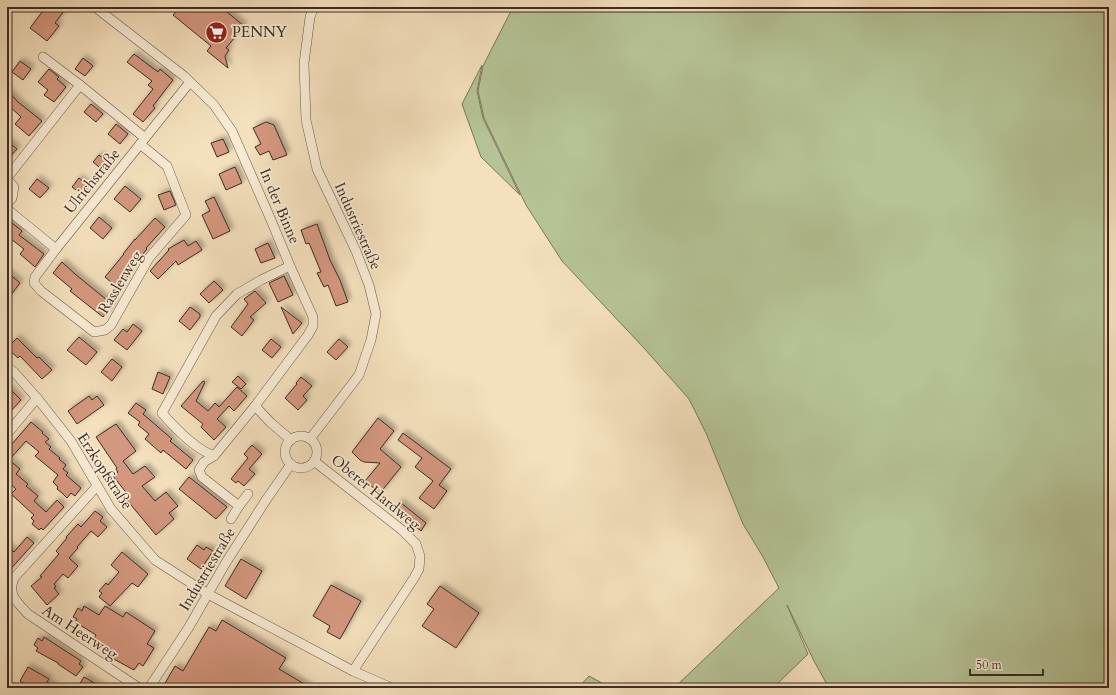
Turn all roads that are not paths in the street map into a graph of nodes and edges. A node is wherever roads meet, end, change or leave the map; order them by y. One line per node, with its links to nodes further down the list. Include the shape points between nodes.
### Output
1 (95, 7): 4 (street, In der Binne)
2 (314, 7): 16 (street, Industriestraße, via 310,17 304,63 306,120 318,169 356,251 369,285 376,314 371,340 359,375)
3 (43, 57): 5 (street)
4 (190, 82): 6 (street, Ulrichstraße); 11 (street, In der Binne, via 214,104 232,131)
5 (80, 85): 6 (street); 7 (street)
6 (143, 141): 10 (street, Ulrichstraße); 10 (street, Rasslerweg, via 167,166 186,215 149,258 111,325 105,330 94,332 34,283 35,277)
7 (7, 178): 8 (street, via 14,187 12,198)
8 (7, 204)
9 (7, 209): 10 (street)
10 (56, 249)
11 (290, 266): 14 (street, In der Binne, via 313,317 313,326); 18 (street, via 236,294 216,316 162,413 204,452)
12 (7, 367): 13 (street, Erzkopfstraße)
13 (37, 398): 15 (street); 21 (street, Erzkopfstraße, via 71,441)
14 (255, 406): 17 (street); 18 (street, In der Binne)
15 (7, 434)
16 (310, 439): 17 (street, via 299,436); 19 (street, via 317,452)
17 (291, 440): 20 (street, via 286,446 287,458)
18 (214, 456): 23 (street, In der Binne, via 204,462 199,470 202,477)
19 (314, 461): 20 (street, via 311,465 301,468); 27 (street, Oberer Hardweg, via 402,530 416,544 420,556 419,569 414,578)
20 (291, 464): 25 (street, Industriestraße)
21 (97, 486): 25 (street, Erzkopfstraße, via 111,509 155,560); 26 (street, Am Heerweg, via 14,578)
22 (248, 494): 23 (street)
23 (239, 506): 24 (street)
24 (231, 519)
25 (208, 594): 27 (street); 29 (street, Industriestraße)
26 (9, 595): 28 (street, Am Heerweg, via 28,614)
27 (353, 671): 30 (street)
28 (139, 688)
29 (149, 688)
30 (392, 688)

